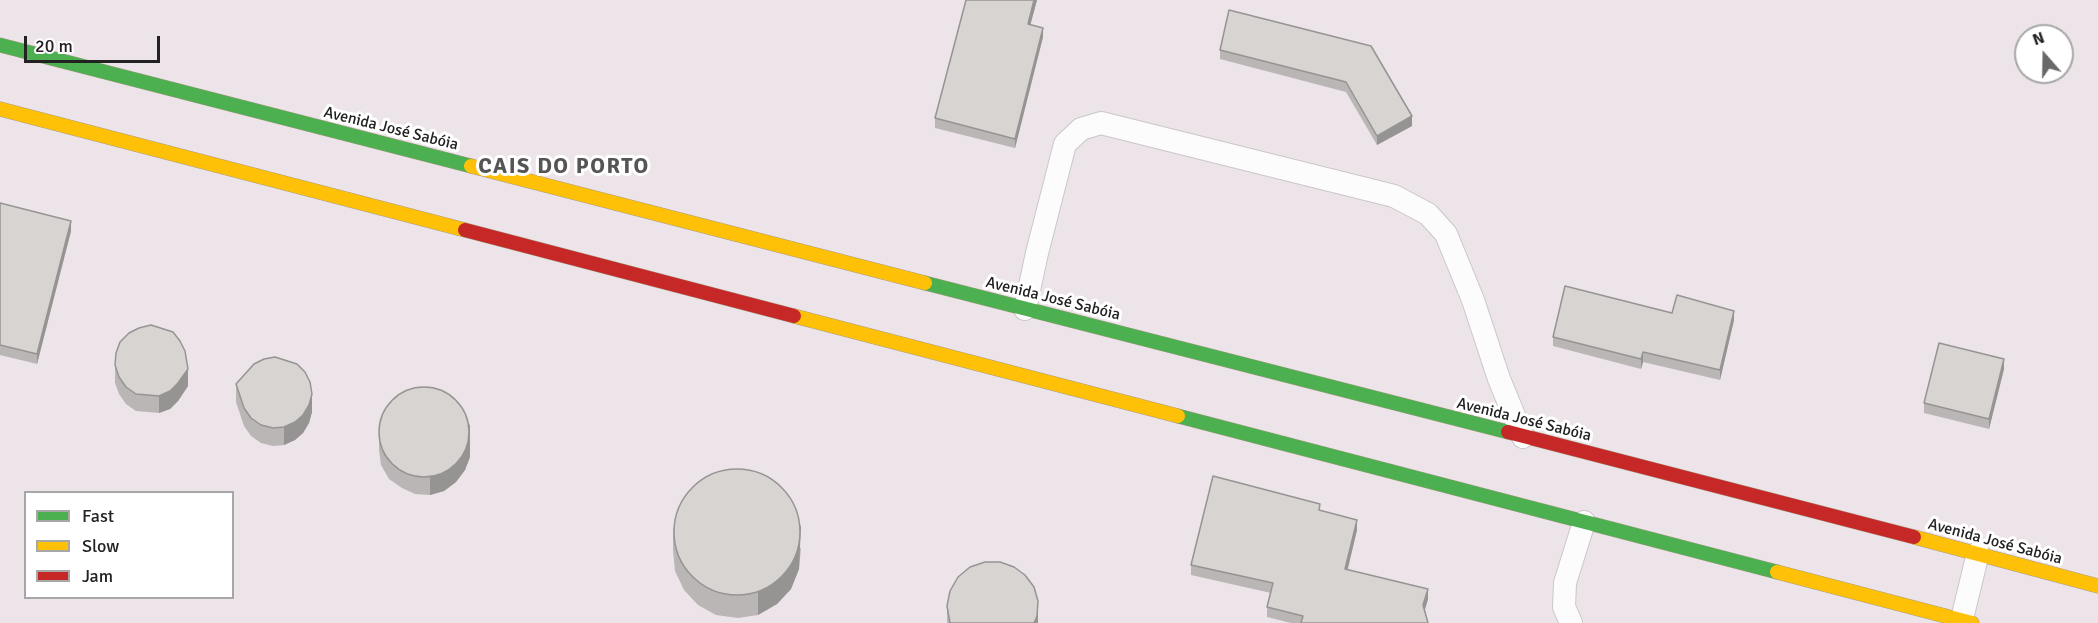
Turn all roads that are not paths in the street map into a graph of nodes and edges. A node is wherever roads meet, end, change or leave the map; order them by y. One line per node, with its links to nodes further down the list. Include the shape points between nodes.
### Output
1 (0, 45): 3 (main road, Avenida José Sabóia)
2 (0, 109): 5 (main road)
3 (1025, 309): 4 (main road, Avenida José Sabóia); 4 (lane, via 1065,144 1081,129 1101,123 1394,196 1428,214 1446,234)
4 (1523, 436): 6 (main road, Avenida José Sabóia)
5 (1584, 522): 8 (main road); 9 (lane, via 1565,583 1564,607)
6 (1978, 553): 7 (main road, Avenida José Sabóia); 8 (lane)
7 (2098, 586)
8 (1965, 622)
9 (1571, 623)

